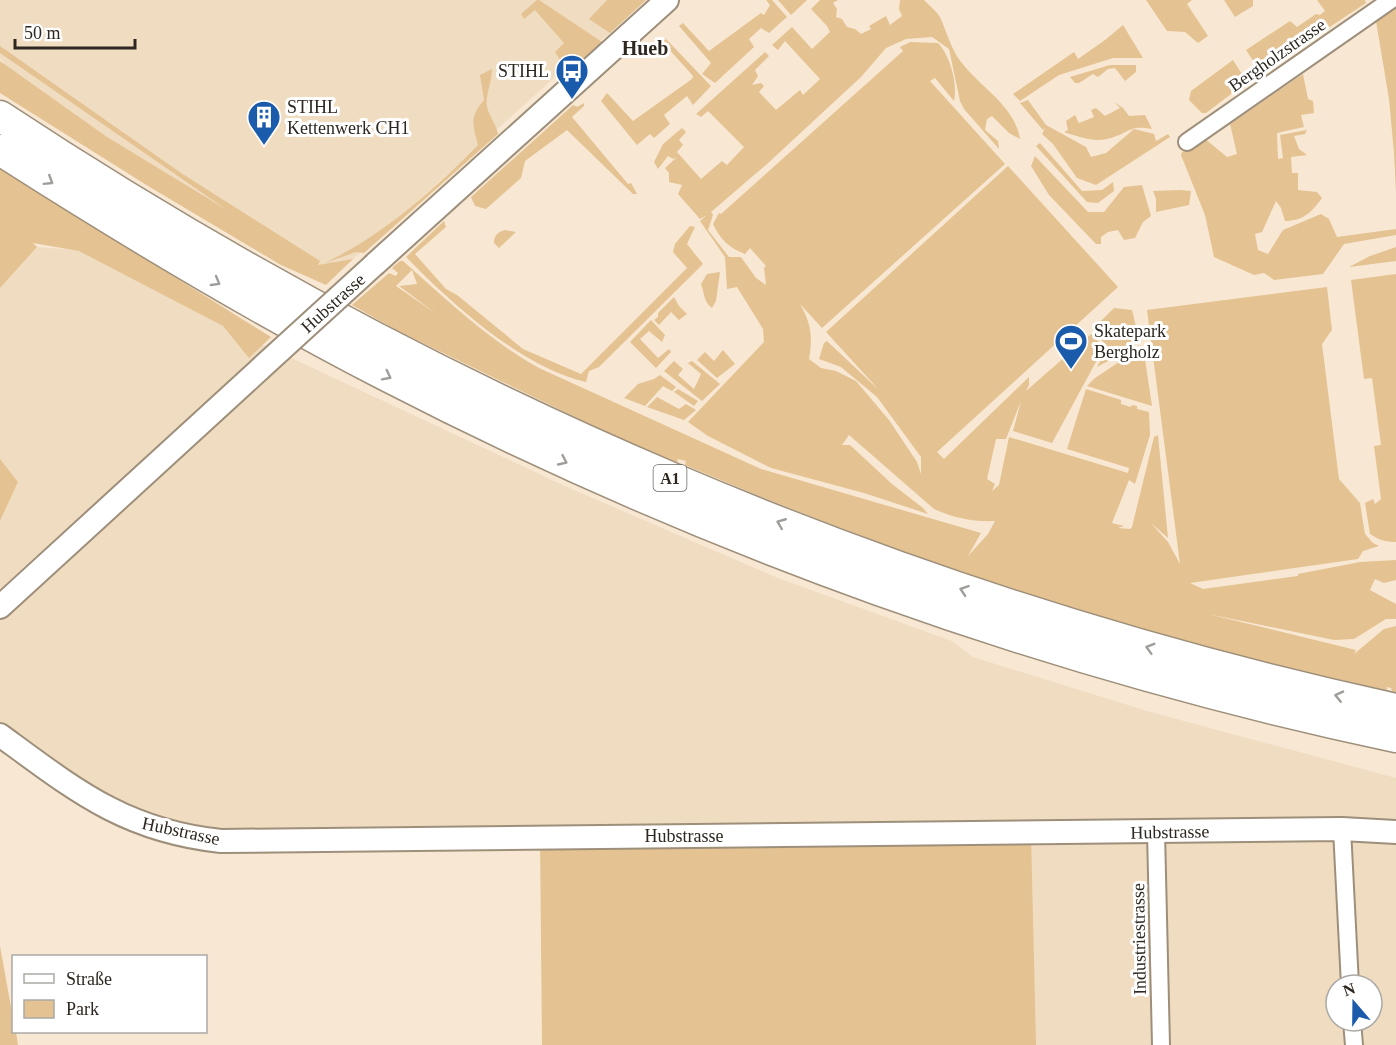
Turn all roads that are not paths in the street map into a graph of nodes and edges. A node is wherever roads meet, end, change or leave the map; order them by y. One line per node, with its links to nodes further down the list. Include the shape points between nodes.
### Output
1 (667, 0): 6 (street, Hubstrasse, bridge)
2 (1391, 0): 4 (street, Bergholzstrasse)
3 (0, 116): 7 (highway, A1, one-way to 3, via 1197,661 1045,616 823,539 648,468 492,397 339,319 148,210)
4 (1186, 142)
5 (0, 150): 9 (highway, A1, one-way to 9, via 134,234 320,340 527,444 682,513 840,575 1002,632 1190,687)
6 (0, 608)
7 (1396, 709)
8 (0, 735): 11 (street, Hubstrasse, via 71,787 117,813 173,833 221,841)
9 (1396, 737)
10 (1342, 829): 11 (street, Hubstrasse); 12 (street, Hubstrasse); 13 (street)
11 (1156, 832): 14 (street, Industriestrasse)
12 (1396, 832)
13 (1349, 973)
14 (1161, 1045)

